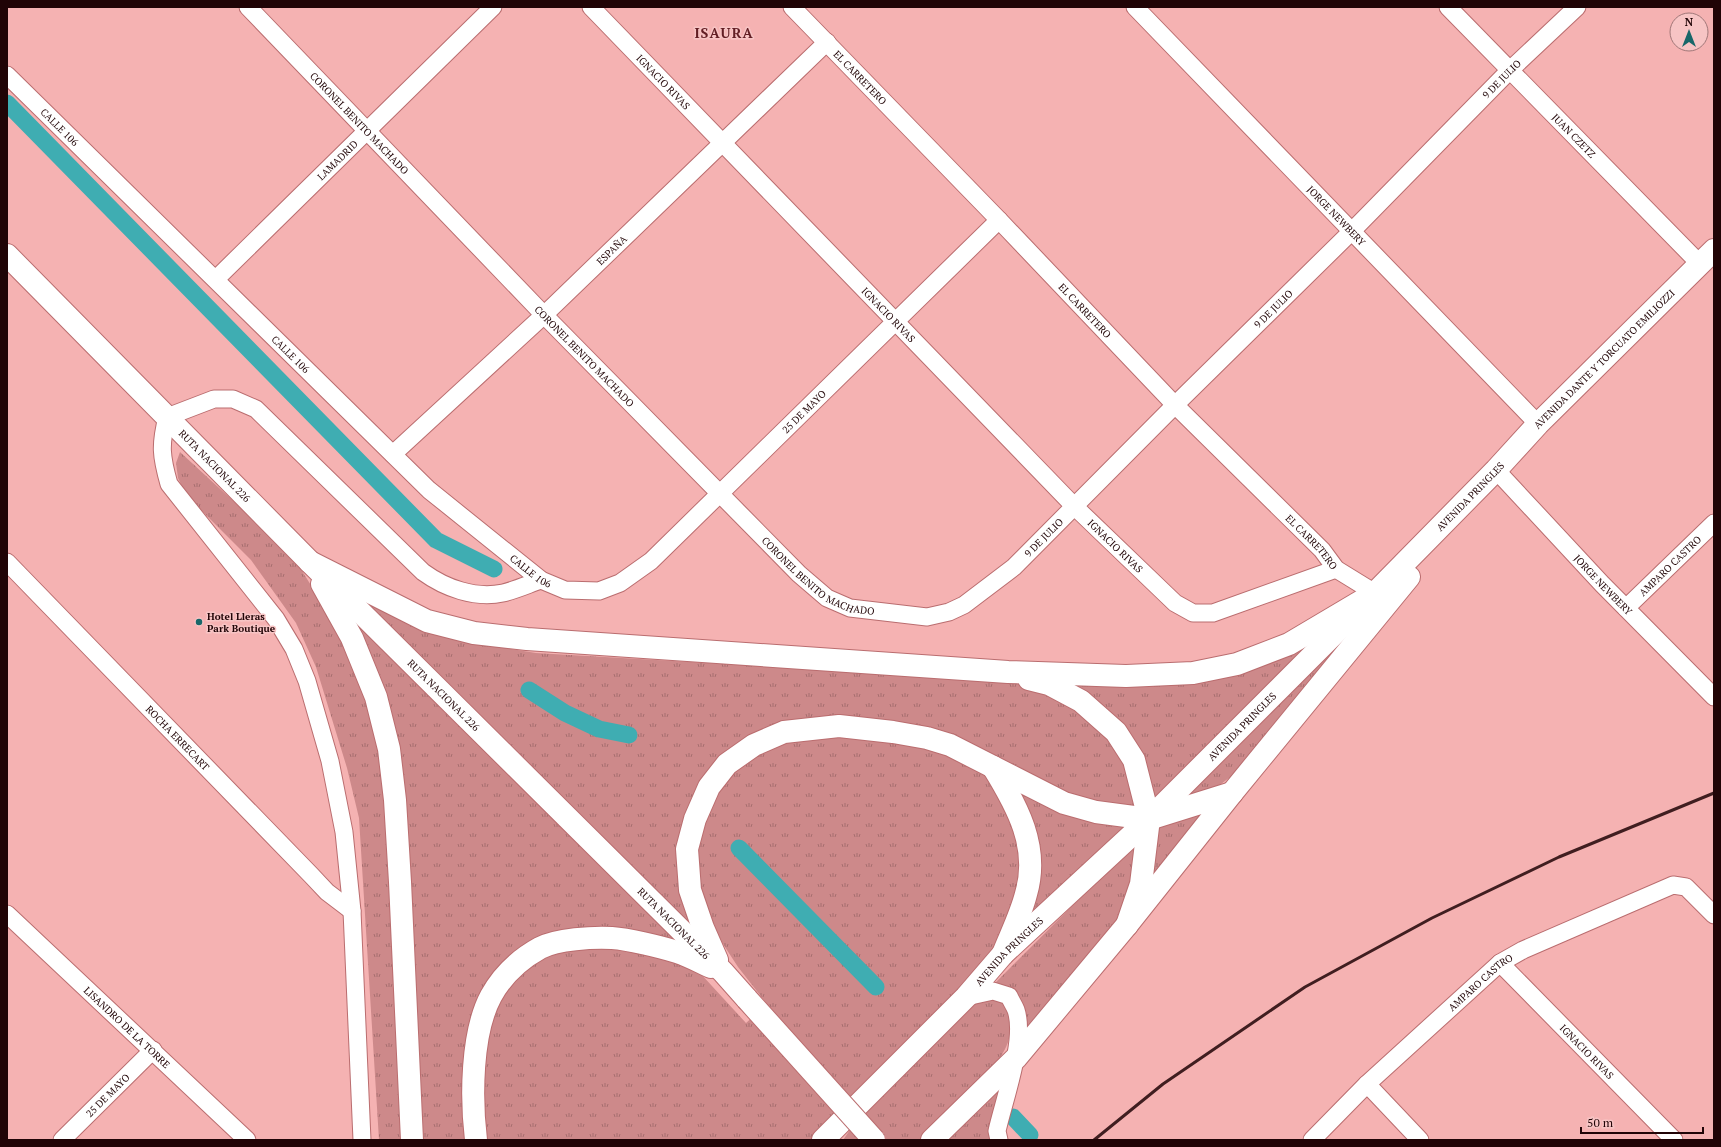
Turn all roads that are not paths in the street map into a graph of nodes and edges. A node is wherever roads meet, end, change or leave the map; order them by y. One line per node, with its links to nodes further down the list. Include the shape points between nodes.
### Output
1 (248, 7): 11 (street, CORONEL BENITO MACHADO)
2 (493, 7): 11 (street, LAMADRID)
3 (591, 7): 12 (street, IGNACIO RIVAS)
4 (792, 7): 8 (street, EL CARRETERO)
5 (1135, 7): 14 (street, JORGE NEWBERY)
6 (1448, 7): 9 (street, JUAN CZETZ)
7 (1577, 7): 9 (street, 9 DE JULIO)
8 (827, 42): 12 (street, ESPAÑA); 13 (street, EL CARRETERO)
9 (1509, 71): 14 (street, 9 DE JULIO); 16 (street, JUAN CZETZ)
10 (7, 75): 17 (street, CALLE 106)
11 (367, 129): 17 (street, LAMADRID); 18 (street, CORONEL BENITO MACHADO)
12 (722, 142): 18 (street, ESPAÑA); 19 (street, IGNACIO RIVAS)
13 (1000, 220): 19 (street, 25 DE MAYO); 20 (street, EL CARRETERO)
14 (1352, 231): 20 (street, 9 DE JULIO); 22 (street, JORGE NEWBERY)
15 (7, 255): 21 (main road, RUTA NACIONAL 226)
16 (1707, 257): 22 (main road, AVENIDA DANTE Y TORCUATO EMILIOZZI)
17 (216, 279): 23 (street, CALLE 106)
18 (544, 315): 23 (street, ESPAÑA); 25 (street, CORONEL BENITO MACHADO)
19 (896, 321): 25 (street, 25 DE MAYO); 26 (street, IGNACIO RIVAS)
20 (1175, 405): 26 (street, 9 DE JULIO); 30 (street, EL CARRETERO, via 1322,550)
21 (167, 417): 29 (main road, RUTA NACIONAL 226); 31 (street, via 214,399 233,399 256,409 423,572 456,590 476,594 501,593); 41 (street, via 161,458 169,484 276,619 294,650 307,681 339,800)
22 (1538, 424): 24 (main road, AVENIDA DANTE Y TORCUATO EMILIOZZI)
23 (393, 454): 31 (street, CALLE 106, via 429,490)
24 (1496, 470): 33 (main road, AVENIDA PRINGLES); 35 (street, JORGE NEWBERY)
25 (721, 493): 32 (street, 25 DE MAYO, via 650,561 620,582); 34 (street, CORONEL BENITO MACHADO, via 799,574 827,598 850,608 927,617)
26 (1074, 506): 30 (street, IGNACIO RIVAS, via 1175,603 1193,613 1213,613); 34 (street, 9 DE JULIO, via 1014,566)
27 (1714, 523): 35 (street, AMPARO CASTRO)
28 (7, 562): 41 (street, ROCHA ERRECART, via 317,881)
29 (310, 562): 36 (main road, via 428,621 474,633 535,640); 47 (main road, RUTA NACIONAL 226); 56 (main road, via 352,638 376,697 389,749 400,882)
30 (1336, 569): 33 (street, EL CARRETERO)
31 (541, 580): 32 (street, CALLE 106, via 565,590)
32 (599, 591)
33 (1381, 599): 36 (main road, via 1289,644 1237,664 1193,673 1141,675); 39 (main road, AVENIDA PRINGLES); 40 (main road, AVENIDA PRINGLES)
34 (964, 605)
35 (1626, 608): 37 (street, JORGE NEWBERY)
36 (1008, 672): 40 (main road, via 1049,684 1080,701 1116,732 1134,760)
37 (1714, 697)
38 (993, 767): 40 (main road, via 1064,803 1096,812); 45 (main road, via 1014,801 1027,834 1030,863 1027,893); 47 (main road, via 950,745 927,738 839,726 784,732 754,745 727,764 709,787 695,820 687,849 690,890 703,928)
39 (1232, 793): 40 (main road); 44 (main road, AVENIDA PRINGLES)
40 (1149, 820): 44 (main road, via 1141,884); 45 (main road, AVENIDA PRINGLES)
41 (352, 911): 55 (street)
42 (7, 914): 49 (street, LISANDRO DE LA TORRE)
43 (1714, 915): 46 (street, AMPARO CASTRO, via 1686,887 1673,885 1523,950)
44 (1127, 925): 50 (main road, AVENIDA PRINGLES)
45 (1003, 954): 48 (main road, AVENIDA PRINGLES)
46 (1500, 964): 51 (street, AMPARO CASTRO); 63 (street, IGNACIO RIVAS)
47 (723, 972): 57 (main road, via 678,952 612,938 564,941 541,947 519,962 503,978 491,997 480,1025 473,1077); 58 (main road, RUTA NACIONAL 226, bridge)
48 (966, 997): 50 (street, via 993,991 1009,996 1016,1011 1018,1028); 52 (main road, AVENIDA PRINGLES)
49 (153, 1050): 53 (street, 25 DE MAYO); 54 (street, LISANDRO DE LA TORRE)
50 (1016, 1058): 59 (main road, AVENIDA PRINGLES); 60 (street, via 997,1131)
51 (1367, 1084): 61 (street, AMPARO CASTRO); 62 (street)
52 (831, 1135)
53 (62, 1140)
54 (247, 1140)
55 (362, 1140)
56 (412, 1140)
57 (476, 1140)
58 (874, 1140)
59 (932, 1140)
60 (999, 1140)
61 (1312, 1140)
62 (1420, 1140)
63 (1674, 1140)

